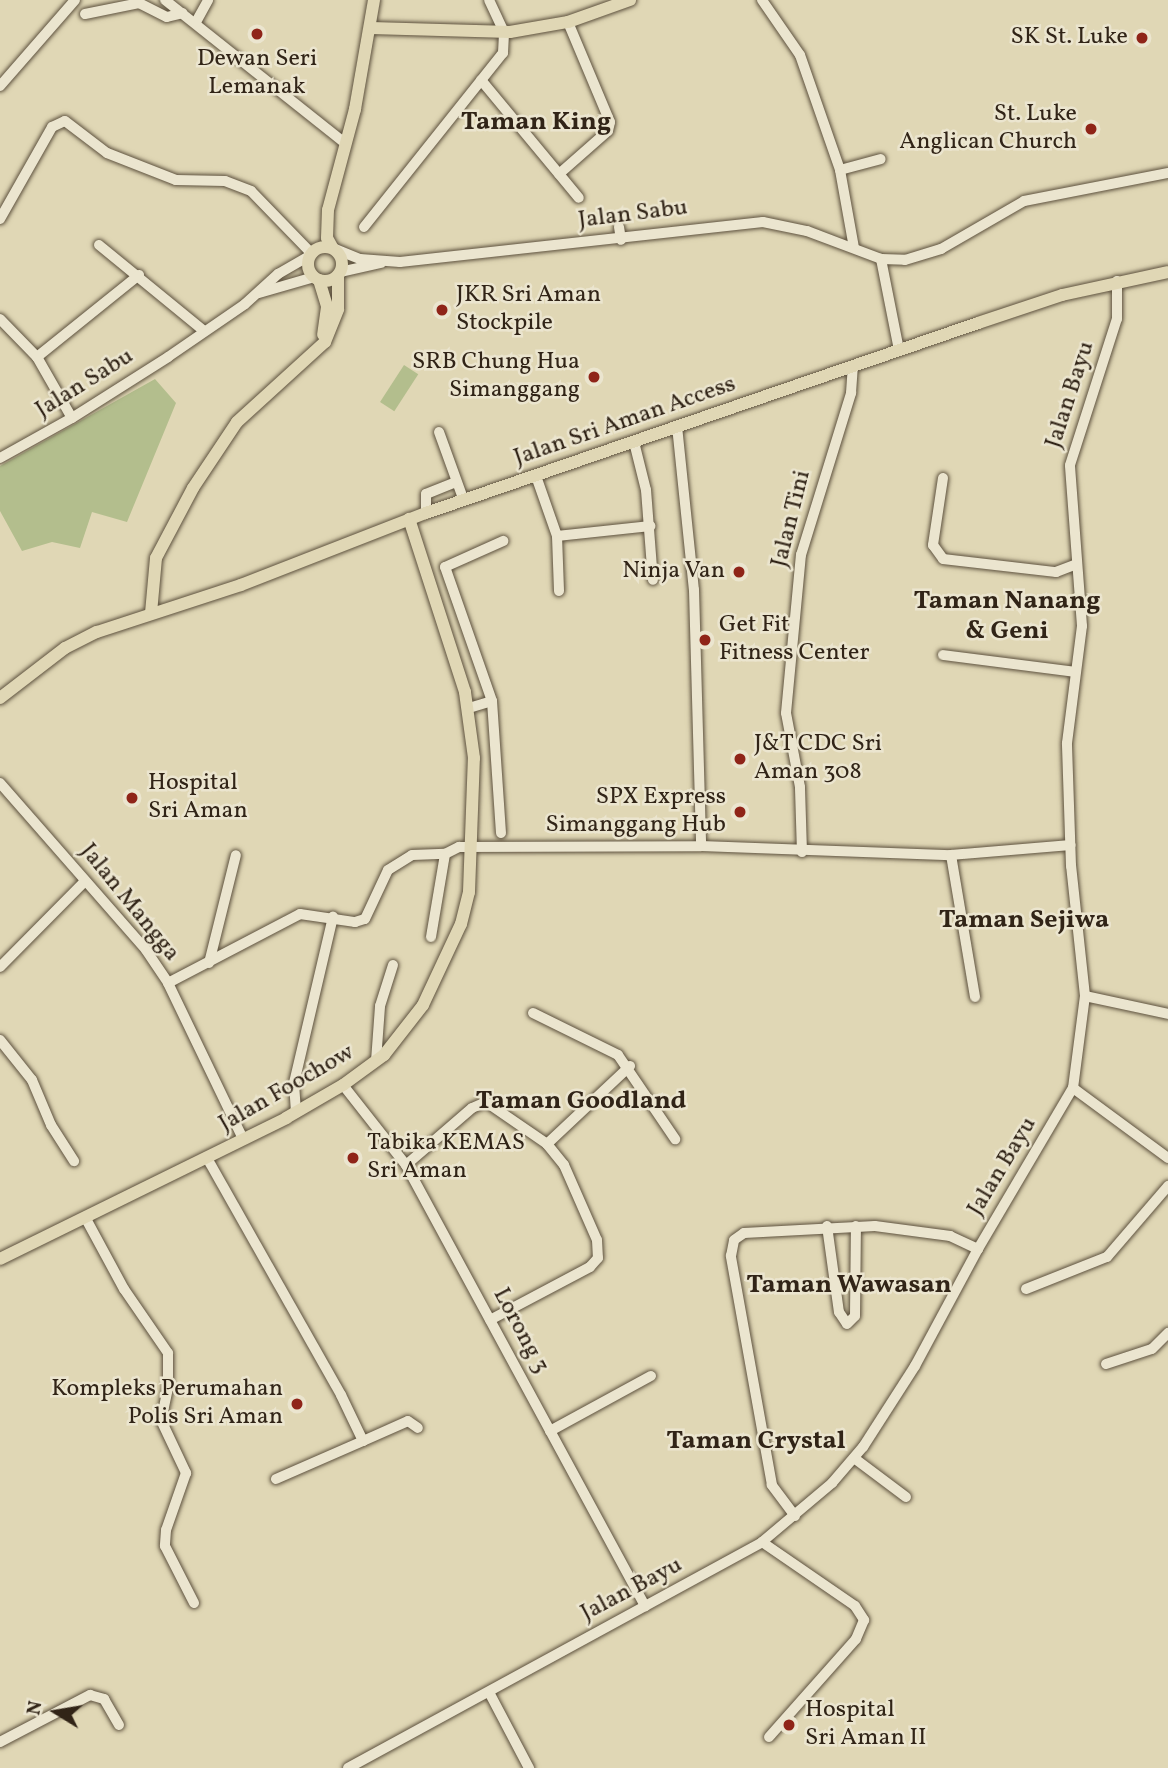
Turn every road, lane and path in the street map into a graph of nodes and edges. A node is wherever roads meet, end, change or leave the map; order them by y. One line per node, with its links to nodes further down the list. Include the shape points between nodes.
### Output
1 (75, 0): 15 (street)
2 (165, 0): 8 (street)
3 (208, 0): 10 (street)
4 (374, 0): 12 (main road)
5 (489, 0): 13 (street)
6 (631, 0): 11 (main road)
7 (762, 0): 18 (street, via 800,55)
8 (183, 13): 9 (street, via 169,18 139,3); 10 (street)
9 (85, 14)
10 (197, 22): 16 (street)
11 (568, 22): 13 (main road); 20 (street, via 610,122 608,131)
12 (370, 28): 13 (main road); 16 (main road)
13 (505, 32): 14 (street, via 503,53)
14 (481, 80): 20 (street); 24 (street)
15 (0, 86)
16 (346, 144): 22 (main road)
17 (881, 159): 18 (street)
18 (840, 170): 29 (street)
19 (1168, 173): 31 (street, via 1024,201 941,249 905,260)
20 (559, 174): 21 (street)
21 (579, 198)
22 (328, 210): 28 (main road, via 326,230); 30 (main road)
23 (0, 219): 30 (street, via 52,127 65,121 107,153 176,180 225,181 251,191)
24 (364, 227)
25 (619, 227): 26 (street)
26 (621, 240): 29 (street, Jalan Sabu, via 763,222 785,224); 32 (street, Jalan Sabu)
27 (99, 244): 35 (street)
28 (333, 248): 30 (main road); 32 (street); 34 (main road, via 341,257)
29 (854, 248): 31 (street, Jalan Sabu)
30 (312, 253): 36 (main road, via 308,267); 38 (street, via 278,274)
31 (881, 260): 41 (street)
32 (385, 262): 34 (street)
33 (1168, 272): 37 (main road, Jalan Sri Aman Access)
34 (339, 274): 36 (main road); 42 (main road, via 335,320)
35 (139, 275): 40 (street); 43 (street)
36 (316, 279): 38 (street); 42 (main road, via 327,315)
37 (1117, 281): 41 (main road, Jalan Sri Aman Access); 59 (street, Jalan Bayu, via 1117,318 1070,465)
38 (260, 293): 40 (street, Jalan Sabu)
39 (0, 319): 43 (street)
40 (204, 331): 45 (street, Jalan Sabu)
41 (899, 350): 44 (main road, Jalan Sri Aman Access)
42 (317, 352): 62 (main road, via 256,402 215,450 156,558)
43 (37, 357): 45 (street)
44 (853, 366): 46 (main road, Jalan Sri Aman Access); 73 (street, Jalan Tini, via 850,393 801,555 786,713 800,788)
45 (72, 418): 49 (street, Jalan Sabu)
46 (677, 426): 48 (main road, Jalan Sri Aman Access); 71 (street, via 694,590)
47 (439, 432): 52 (street)
48 (634, 442): 50 (main road, Jalan Sri Aman Access); 56 (street)
49 (0, 458)
50 (536, 476): 53 (main road, Jalan Sri Aman Access); 57 (street)
51 (943, 478): 59 (street, via 933,545 943,559 1056,572)
52 (456, 482): 53 (street); 54 (street, via 426,494)
53 (464, 501): 54 (main road, Jalan Sri Aman Access)
54 (426, 513): 55 (main road, Jalan Sri Aman Access)
55 (409, 519): 62 (main road, Jalan Sri Aman Access, via 241,585); 67 (main road, Jalan Foochow)
56 (650, 526): 57 (street); 60 (street)
57 (557, 536): 61 (street)
58 (503, 541): 66 (street, via 445,567)
59 (1077, 564): 64 (street, Jalan Bayu, via 1082,626)
60 (653, 580)
61 (559, 591)
62 (151, 613): 65 (main road, Jalan Sri Aman Access, via 80,639)
63 (943, 655): 64 (street)
64 (1075, 672): 70 (street, Jalan Bayu, via 1067,726)
65 (0, 698)
66 (492, 701): 67 (street); 69 (street)
67 (469, 708): 72 (main road, Jalan Foochow, via 474,758)
68 (0, 783): 76 (street, Jalan Mangga)
69 (502, 834)
70 (1071, 845): 75 (street); 83 (street, Jalan Bayu)
71 (701, 846): 72 (street); 73 (street)
72 (459, 849): 77 (street, via 412,855 388,870 365,919 355,922); 78 (street); 88 (main road, Jalan Foochow, via 469,892 453,944 423,1005)
73 (802, 852): 75 (street)
74 (236, 855): 79 (street)
75 (951, 855): 84 (street)
76 (85, 881): 81 (street); 82 (street, Jalan Mangga, via 124,923)
77 (333, 917): 79 (street, via 300,914); 92 (street)
78 (431, 937)
79 (209, 963): 82 (street)
80 (393, 965): 88 (street, via 380,1006)
81 (0, 967)
82 (167, 983): 93 (street, Jalan Mangga)
83 (1085, 996): 86 (street); 91 (street, Jalan Bayu)
84 (975, 997)
85 (533, 1013): 89 (street, via 618,1055)
86 (1168, 1014)
87 (0, 1040): 98 (street, via 32,1080 51,1125)
88 (376, 1061): 90 (main road, Jalan Foochow)
89 (630, 1066): 94 (street); 95 (street)
90 (343, 1085): 92 (main road, Jalan Foochow); 99 (street, Lorong 3)
91 (1073, 1088): 97 (street); 104 (street, Jalan Bayu)
92 (294, 1102): 93 (main road, Jalan Foochow)
93 (243, 1139): 96 (main road, Jalan Foochow)
94 (675, 1139)
95 (547, 1144): 99 (street, via 495,1106 480,1103); 107 (street, via 576,1188 597,1240 598,1258 590,1267)
96 (207, 1157): 101 (main road, Jalan Foochow); 113 (street)
97 (1168, 1158)
98 (74, 1161)
99 (406, 1165): 107 (street, Lorong 3)
100 (1168, 1186): 106 (street, via 1107,1257)
101 (85, 1217): 105 (main road, Jalan Foochow); 119 (street, via 124,1289 168,1353 168,1388 161,1420 187,1473 166,1530 165,1546)
102 (827, 1226): 103 (street); 103 (street, via 841,1318 847,1324 855,1318); 117 (street, via 744,1234 730,1250 772,1485)
103 (856, 1226): 104 (street, via 950,1236)
104 (978, 1249): 114 (street, Jalan Bayu, via 915,1366)
105 (2, 1254)
106 (1026, 1289)
107 (490, 1320): 112 (street, Lorong 3)
108 (1168, 1333): 109 (street, via 1152,1349)
109 (1106, 1364)
110 (651, 1376): 112 (street)
111 (418, 1429): 113 (street, via 408,1421)
112 (550, 1431): 120 (street, Lorong 3)
113 (363, 1441): 115 (street)
114 (853, 1458): 116 (street); 117 (street, Jalan Bayu)
115 (276, 1479)
116 (906, 1497)
117 (795, 1517): 118 (street, Jalan Bayu)
118 (762, 1542): 120 (street, Jalan Bayu); 123 (street, via 849,1600 864,1620 856,1639)
119 (194, 1603)
120 (645, 1606): 121 (street, Jalan Bayu)
121 (490, 1693): 125 (street, Jalan Bayu); 126 (street)
122 (119, 1725): 124 (street, via 104,1699 90,1695)
123 (769, 1737)
124 (0, 1742)
125 (348, 1768)
126 (529, 1768)

